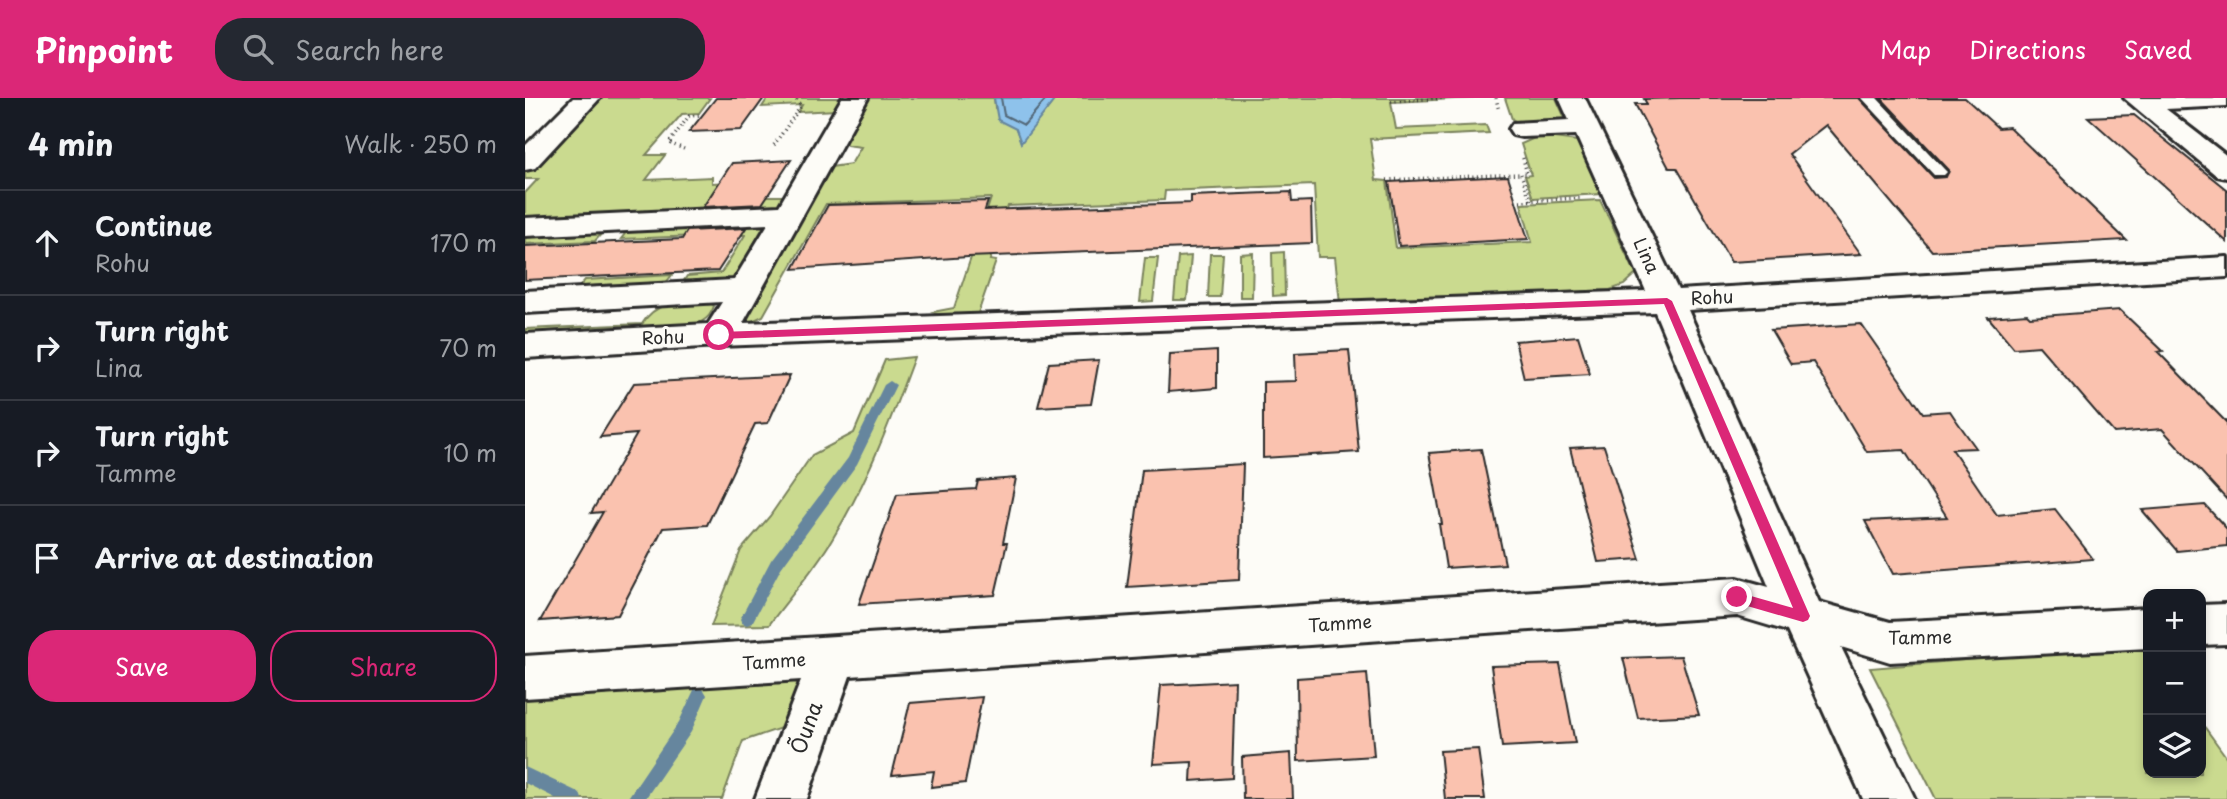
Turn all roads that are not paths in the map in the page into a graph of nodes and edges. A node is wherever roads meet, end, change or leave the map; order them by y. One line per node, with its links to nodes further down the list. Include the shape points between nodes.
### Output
1 (587, 98): 8 (street)
2 (855, 98): 11 (street)
3 (1869, 98): 10 (lane)
4 (2227, 98): 5 (street)
5 (2139, 100): 9 (street)
6 (1579, 112): 7 (street); 15 (street, Lina)
7 (1521, 139)
8 (525, 162)
9 (2227, 170)
10 (1939, 172)
11 (789, 214): 12 (street); 14 (street)
12 (525, 227)
13 (2227, 267): 15 (street, Rohu)
14 (746, 290): 16 (street); 17 (street)
15 (1667, 301): 17 (street, Rohu); 19 (street, Lina)
16 (525, 302)
17 (719, 335): 18 (street, Rohu)
18 (525, 346)
19 (1803, 616): 22 (street, Tamme, via 1890,642); 23 (street, Tamme, via 1737,597); 26 (street, Lina)
20 (2227, 624): 21 (street)
21 (2206, 625)
22 (2143, 628)
23 (833, 658): 24 (street, Tamme); 25 (street, Õuna)
24 (525, 677)
25 (781, 799)
26 (1889, 799)

